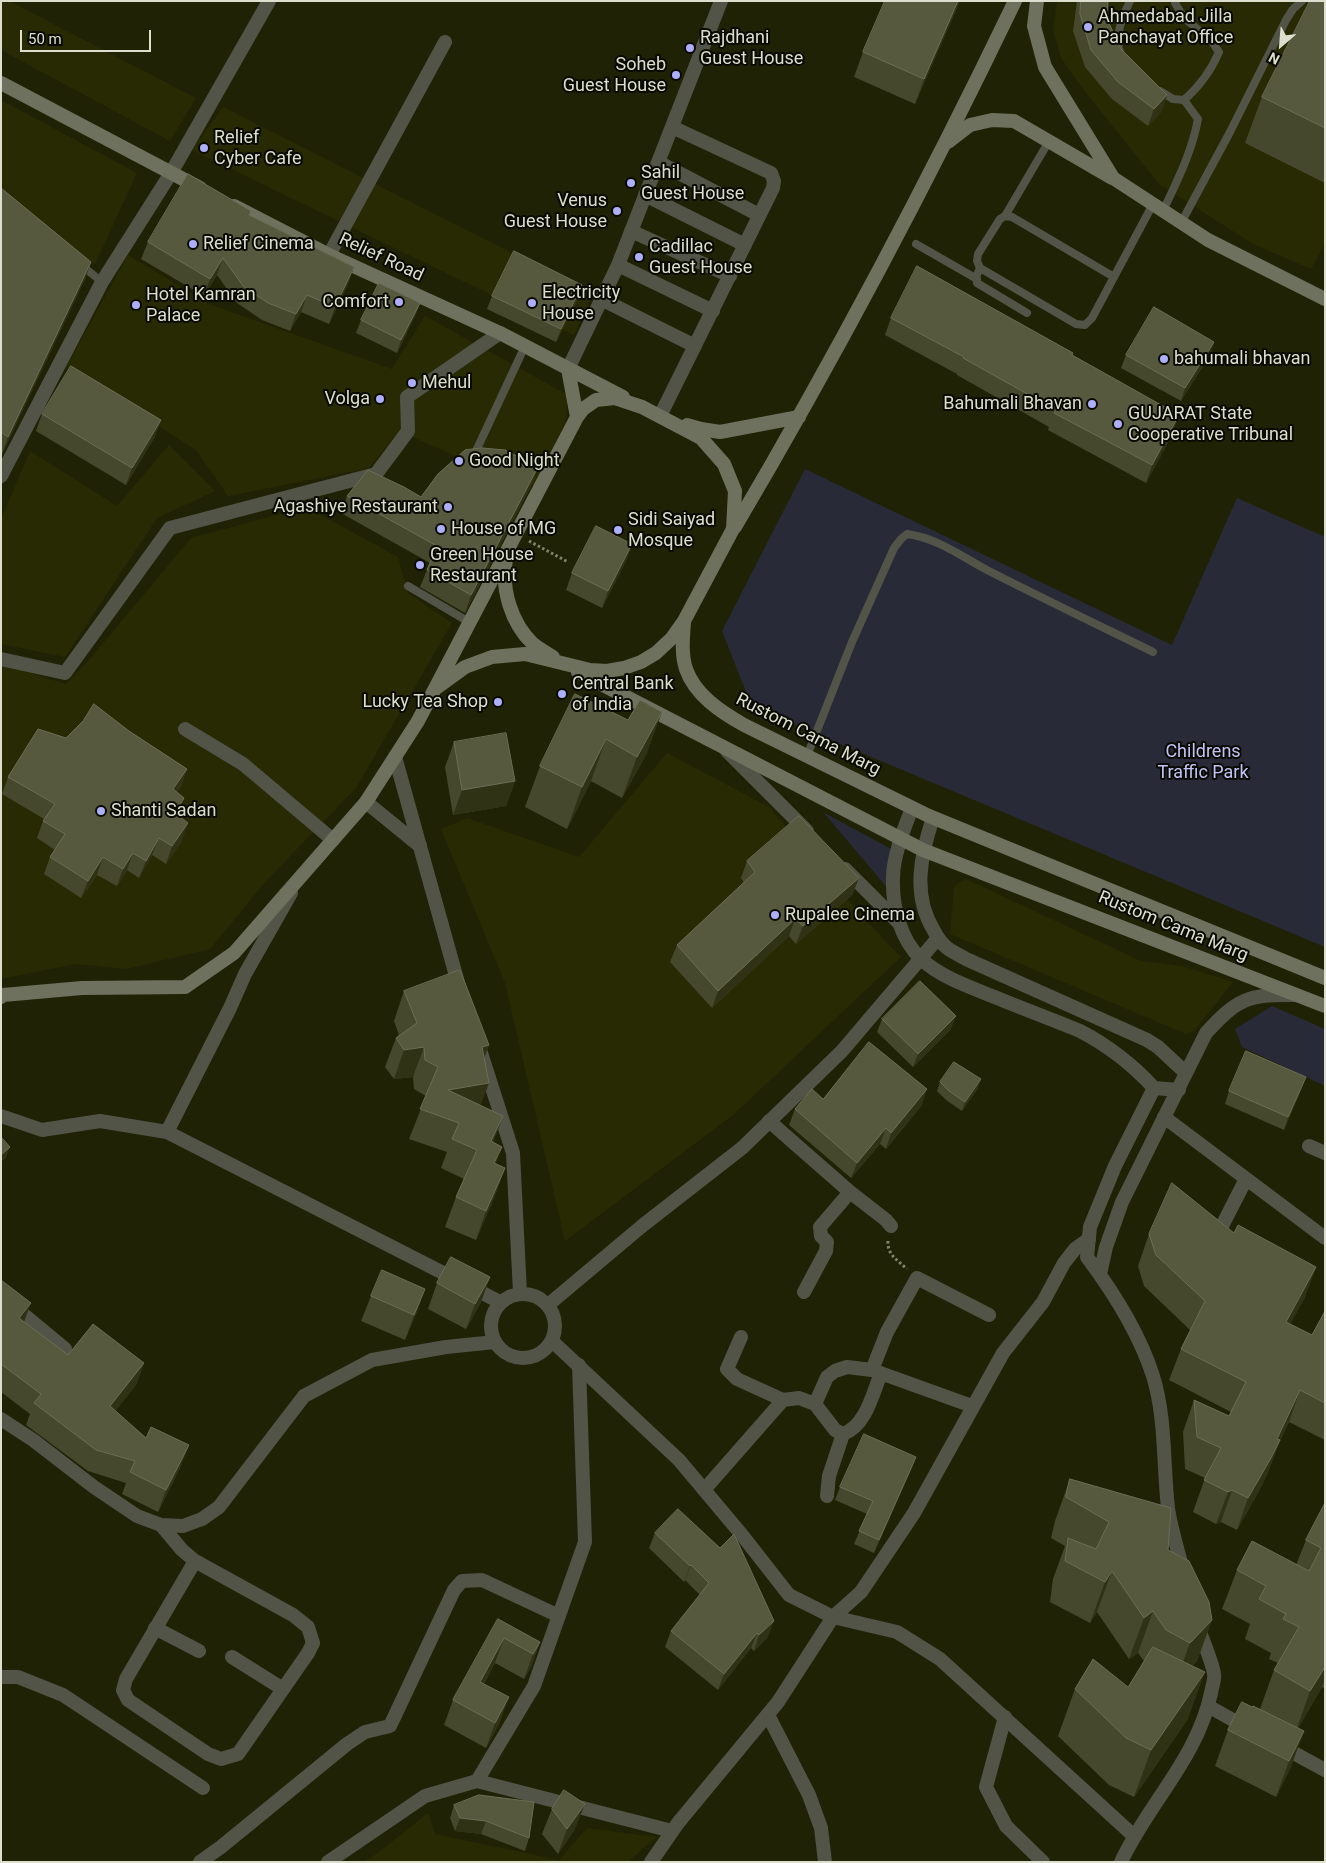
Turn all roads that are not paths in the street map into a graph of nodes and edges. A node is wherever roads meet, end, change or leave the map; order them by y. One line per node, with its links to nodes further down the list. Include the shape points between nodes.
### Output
1 (270, 1): 17 (street)
2 (721, 1): 13 (street)
3 (1015, 1): 15 (main road)
4 (1037, 1): 18 (main road, via 1034,26 1045,67)
5 (1130, 1): 9 (lane, via 1118,33 1119,50)
6 (1176, 1): 12 (lane, via 1185,19 1210,38 1218,52 1209,72)
7 (1302, 1): 23 (lane, via 1286,20)
8 (446, 42): 27 (street)
9 (1126, 62)
10 (1, 83): 17 (main road, Relief Road)
11 (1153, 86): 12 (lane, via 1172,99)
12 (1184, 100): 20 (lane, via 1198,119 1195,134 1190,154)
13 (672, 127): 16 (street); 21 (street, via 771,173 773,188)
14 (1049, 141): 15 (main road, via 1014,121 992,120 970,125); 18 (main road); 22 (lane)
15 (946, 144): 46 (main road)
16 (658, 162): 19 (street); 21 (street)
17 (172, 173): 27 (main road, Relief Road); 34 (street)
18 (1113, 178): 20 (main road)
19 (645, 195): 24 (street); 26 (street)
20 (1158, 208): 23 (main road); 32 (lane)
21 (760, 214): 26 (street)
22 (1005, 216): 30 (lane, via 978,254); 32 (lane, via 1012,217)
23 (1181, 223): 36 (main road)
24 (631, 231): 29 (street); 31 (street)
25 (916, 244): 33 (lane)
26 (745, 245): 31 (street)
27 (329, 255): 39 (main road, Relief Road)
28 (73, 258): 34 (lane)
29 (618, 264): 35 (street); 37 (street)
30 (980, 268): 32 (lane, via 1076,324 1085,325); 33 (lane)
31 (730, 276): 37 (street)
32 (1114, 277)
33 (977, 279): 38 (lane, via 984,289)
34 (102, 282): 48 (street)
35 (601, 299): 41 (street); 42 (street)
36 (1325, 299)
37 (713, 311): 41 (street)
38 (1027, 313)
39 (500, 333): 40 (main road, Relief Road); 55 (street, via 407,397 408,431 376,474 170,528 65,673)
40 (525, 346): 42 (main road, Relief Road); 47 (lane, via 476,451)
41 (695, 346): 44 (street)
42 (568, 369): 43 (main road, Relief Road); 45 (main road)
43 (642, 407): 44 (main road); 45 (main road, via 615,398 603,398 590,403)
44 (660, 416): 46 (main road, via 720,432); 49 (main road, via 700,438 724,464 735,491)
45 (577, 417): 50 (main road, via 540,480)
46 (799, 417): 49 (main road)
47 (493, 458)
48 (2, 473)
49 (733, 530): 52 (main road)
50 (508, 550): 53 (main road); 56 (main road, Rustom Cama Marg, via 504,570 506,590 515,618 533,644)
51 (408, 586): 53 (lane)
52 (684, 621): 56 (main road, Rustom Cama Marg, via 656,653 624,668 590,670); 60 (main road, Rustom Cama Marg, via 682,643 686,669 700,692 721,712)
53 (469, 622): 57 (main road)
54 (1153, 652): 60 (lane, via 986,570 936,541 907,534 894,548)
55 (1, 659)
56 (560, 662): 57 (main road, via 525,654 492,657 465,667); 59 (main road, Rustom Cama Marg)
57 (436, 688): 61 (main road)
58 (185, 729): 67 (street, via 243,764)
59 (724, 748): 65 (street); 66 (main road, Rustom Cama Marg)
60 (807, 756): 63 (main road, Rustom Cama Marg)
61 (395, 757): 62 (main road); 68 (street)
62 (366, 802): 67 (main road); 68 (street)
63 (912, 808): 64 (main road, Rustom Cama Marg); 66 (street)
64 (933, 818): 69 (street); 75 (main road, Rustom Cama Marg)
65 (813, 838)
66 (901, 839): 69 (main road, Rustom Cama Marg); 72 (street, via 893,876)
67 (333, 840): 71 (main road)
68 (420, 846): 78 (street)
69 (923, 850): 73 (street, via 921,895 926,918); 76 (main road, Rustom Cama Marg)
70 (834, 858): 72 (street)
71 (298, 879): 77 (main road, via 234,953 185,986 82,988); 87 (street, via 245,974)
72 (899, 924): 74 (street, via 906,940)
73 (938, 938): 74 (street); 81 (street, via 966,960 1147,1040)
74 (921, 959): 82 (street, via 950,978 1080,1031 1098,1041); 86 (street, via 842,1051)
75 (1325, 978)
76 (1294, 995): 79 (main road, Rustom Cama Marg); 81 (street, via 1264,995 1243,1000 1223,1014 1206,1033)
77 (1, 997)
78 (463, 998)
79 (1325, 1006)
80 (478, 1044): 98 (street, via 513,1153)
81 (1186, 1073): 83 (street)
82 (1154, 1088): 83 (street); 95 (street, via 1115,1166 1090,1227)
83 (1178, 1090): 85 (street)
84 (1, 1116): 87 (street, via 42,1130 100,1121)
85 (1164, 1117): 90 (street); 96 (street, via 1122,1202)
86 (769, 1122): 91 (street); 101 (street, via 742,1148)
87 (167, 1132): 100 (street)
88 (1309, 1146): 89 (street)
89 (1325, 1153)
90 (1246, 1179): 93 (street); 94 (street)
91 (850, 1192): 92 (street); 97 (street, via 820,1227 821,1236 827,1242 826,1251)
92 (891, 1226)
93 (1222, 1226)
94 (1325, 1238)
95 (1089, 1239): 96 (street, via 1087,1256); 111 (street, via 1064,1263 1043,1302 1003,1353)
96 (1100, 1274): 118 (street, via 1137,1334 1153,1377 1162,1425 1168,1509)
97 (804, 1292)
98 (520, 1293): 100 (street); 101 (street, via 540,1298)
99 (1, 1296): 106 (street)
100 (500, 1302): 105 (street, via 491,1321)
101 (548, 1305): 104 (street, via 556,1325)
102 (989, 1315): 108 (street, via 917,1278 887,1332)
103 (740, 1337): 109 (street, via 728,1369 737,1379)
104 (552, 1341): 105 (street, via 542,1353 522,1358 511,1356); 107 (street)
105 (495, 1342): 116 (street, via 372,1360 342,1374 304,1396 220,1506 183,1526)
106 (65, 1349)
107 (579, 1365): 114 (street, via 679,1460); 120 (street, via 585,1542)
108 (876, 1371): 110 (street, via 847,1366 836,1371 827,1377); 111 (street); 113 (street, via 867,1409 853,1430)
109 (783, 1400): 110 (street, via 799,1398); 114 (street)
110 (816, 1404): 113 (street, via 835,1430)
111 (972, 1406): 121 (street, via 914,1513 861,1592)
112 (1, 1419): 116 (street, via 137,1516)
113 (843, 1434): 115 (street, via 829,1476)
114 (704, 1490): 121 (street, via 790,1595)
115 (827, 1496)
116 (161, 1525): 117 (street)
117 (195, 1561): 122 (street); 126 (street, via 294,1615 308,1627 313,1642)
118 (1188, 1592)
119 (1192, 1610): 127 (street, via 1214,1674)
120 (559, 1616): 131 (street, via 534,1686); 135 (street, via 482,1580 462,1581 454,1590 390,1726 365,1732 347,1744)
121 (833, 1617): 128 (street); 129 (street, via 897,1632 940,1659)
122 (155, 1628): 123 (street); 126 (street, via 123,1690 128,1700 208,1754 221,1759 238,1754)
123 (199, 1651)
124 (232, 1657): 126 (street)
125 (1, 1677): 132 (street, via 18,1677 62,1695)
126 (283, 1689)
127 (1208, 1706): 130 (street); 134 (street, via 1176,1774)
128 (768, 1714): 133 (street); 138 (street, via 822,1828)
129 (1005, 1717): 134 (street); 139 (street, via 986,1787 1006,1826)
130 (1325, 1770)
131 (477, 1781): 133 (street); 136 (street, via 425,1796)
132 (203, 1788)
133 (672, 1831): 137 (street)
134 (1134, 1836): 140 (street)
135 (200, 1862)
136 (328, 1862)
137 (652, 1862)
138 (825, 1862)
139 (1042, 1862)
140 (1122, 1862)

